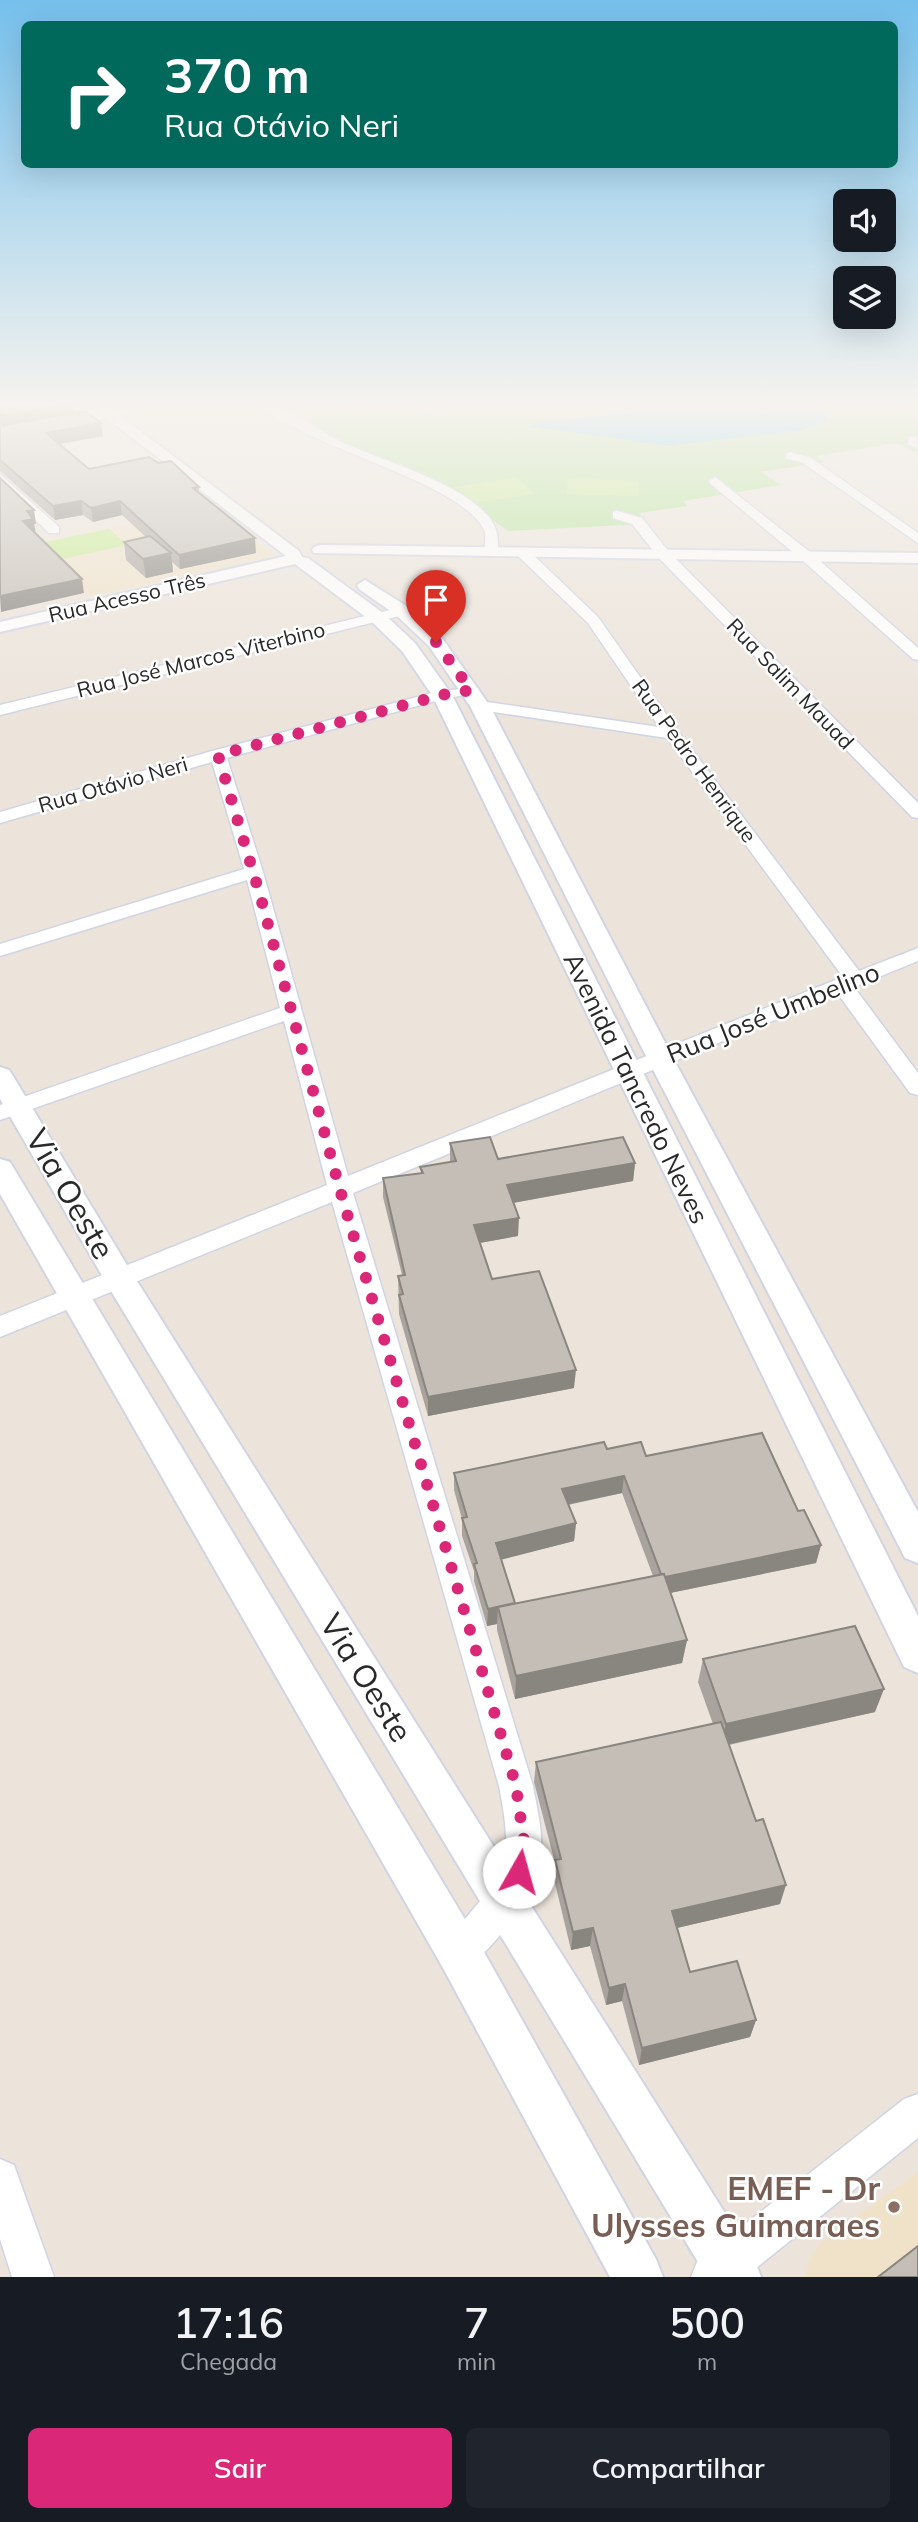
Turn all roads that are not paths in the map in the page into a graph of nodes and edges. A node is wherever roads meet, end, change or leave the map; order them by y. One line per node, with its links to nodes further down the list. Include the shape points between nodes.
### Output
1 (32, 509): 9 (street)
2 (234, 509): 8 (street, Avenida Tancredo Neves)
3 (471, 509): 11 (street, via 491,530)
4 (749, 509): 15 (street)
5 (876, 509): 10 (street)
6 (268, 514): 8 (street)
7 (618, 514): 13 (street, Rua Salim Mauad, via 637,521)
8 (246, 519): 16 (street, Avenida Tancredo Neves)
9 (54, 530)
10 (918, 539)
11 (491, 551): 12 (street, Rua Acesso Três); 14 (street, Rua Acesso Três, via 354,551)
12 (522, 552): 13 (street, Rua Acesso Três); 24 (street, Rua Pedro Henrique, via 593,620)
13 (664, 555): 15 (street, Rua Acesso Três); 26 (street, Rua Salim Mauad)
14 (325, 556): 16 (street, Rua Acesso Três, via 304,549); 18 (street, Avenida Tancredo Neves)
15 (806, 556): 17 (street, Rua Acesso Três); 20 (street)
16 (297, 558): 18 (street, Avenida Tancredo Neves); 19 (street, Rua Acesso Três)
17 (918, 558)
18 (390, 614): 21 (street, Avenida Tancredo Neves); 22 (street, Avenida Tancredo Neves, via 436,642); 23 (street, Rua José Marcos Viterbino)
19 (0, 627)
20 (918, 656)
21 (442, 695): 22 (street, Rua Otávio Neri); 25 (street, Rua Otávio Neri); 34 (street, Avenida Tancredo Neves)
22 (475, 698): 24 (street, Rua Otávio Neri); 33 (street, Avenida Tancredo Neves)
23 (0, 710)
24 (672, 734): 31 (street, Rua Pedro Henrique)
25 (218, 755): 27 (street, Rua Otávio Neri); 28 (street)
26 (918, 813)
27 (0, 818)
28 (254, 872): 29 (street); 32 (street)
29 (0, 950)
30 (918, 954): 31 (street, Rua José Umbelino)
31 (849, 983): 33 (street, Rua José Umbelino); 36 (street, Rua Pedro Henrique)
32 (292, 1011): 37 (street); 39 (street)
33 (660, 1058): 34 (street, Rua José Umbelino); 43 (street, Avenida Tancredo Neves)
34 (627, 1071): 39 (street, Rua José Umbelino); 44 (street, Avenida Tancredo Neves)
35 (0, 1076): 37 (street, Via Oeste)
36 (915, 1080)
37 (9, 1110): 40 (street, Via Oeste)
38 (0, 1169): 41 (street, Via Oeste)
39 (340, 1190): 40 (street, Rua José Umbelino); 45 (street, via 516,1786 524,1842 519,1872)
40 (136, 1272): 41 (street, Rua José Umbelino); 45 (street, Via Oeste)
41 (73, 1297): 42 (street, Rua José Umbelino); 46 (street, Via Oeste)
42 (0, 1327)
43 (918, 1547)
44 (918, 1655)
45 (503, 1901): 46 (street); 49 (street, Via Oeste)
46 (459, 1952): 51 (street, Via Oeste)
47 (918, 2113): 49 (street)
48 (0, 2179): 50 (street)
49 (725, 2273)
50 (33, 2277)
51 (638, 2277)

